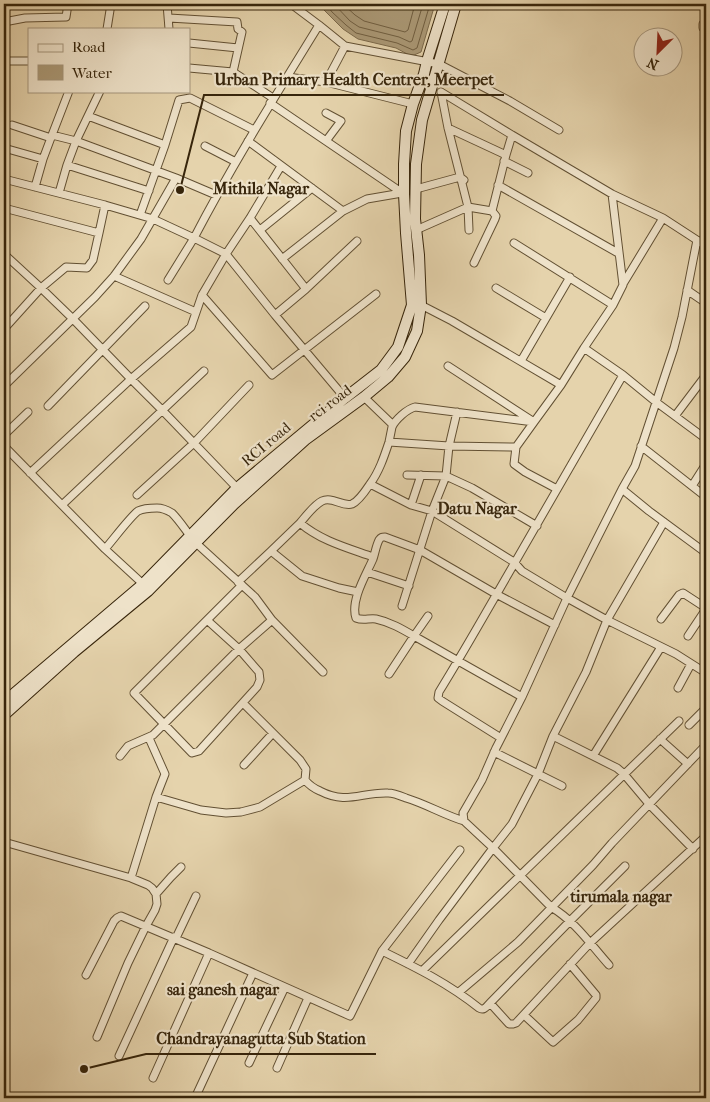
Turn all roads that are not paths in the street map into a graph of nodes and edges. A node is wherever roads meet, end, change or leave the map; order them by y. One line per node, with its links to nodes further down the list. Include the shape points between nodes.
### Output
1 (68, 4): 8 (street, via 66,17)
2 (111, 4): 10 (street)
3 (167, 4): 7 (street)
4 (291, 4): 9 (street)
5 (445, 4): 17 (main road, RCI road)
6 (456, 4): 18 (main road, rci road)
7 (169, 18): 11 (street); 14 (street, via 237,22 242,32)
8 (4, 22)
9 (318, 25): 13 (street); 21 (street)
10 (106, 28)
11 (169, 28)
12 (190, 42): 14 (street)
13 (345, 46): 17 (street); 22 (street)
14 (238, 48): 20 (street)
15 (4, 61): 16 (street)
16 (28, 61)
17 (427, 61): 18 (street); 26 (main road, RCI road)
18 (439, 64): 32 (street); 54 (main road, rci road, via 422,120)
19 (190, 68): 20 (street)
20 (233, 72): 25 (street)
21 (287, 77): 22 (street); 25 (street)
22 (326, 82): 26 (street)
23 (68, 92): 34 (street)
24 (100, 92): 28 (street)
25 (271, 101): 31 (street); 37 (street)
26 (413, 104): 57 (main road, RCI road, via 406,131)
27 (326, 113): 37 (street, via 341,121)
28 (88, 116): 35 (street); 38 (street)
29 (12, 125): 34 (street)
30 (448, 128): 33 (street, via 441,92); 41 (street); 50 (street)
31 (254, 130): 36 (street); 38 (street, via 190,98 179,100)
32 (559, 130)
33 (512, 135): 41 (street); 58 (street)
34 (52, 136): 35 (street); 42 (street)
35 (76, 141): 44 (street); 46 (street)
36 (248, 141): 43 (street); 45 (street)
37 (326, 142): 57 (street)
38 (165, 145): 46 (street)
39 (206, 146): 43 (street)
40 (4, 148): 42 (street)
41 (505, 158): 47 (street); 51 (street)
42 (43, 159): 52 (street)
43 (236, 162): 59 (street)
44 (67, 165): 55 (street); 56 (street)
45 (281, 166): 53 (street); 66 (street)
46 (156, 171): 48 (street); 55 (street)
47 (528, 173)
48 (176, 178): 59 (street); 68 (street)
49 (4, 179): 52 (street)
50 (462, 179): 54 (street); 62 (street)
51 (498, 185): 63 (street); 78 (street)
52 (35, 186): 56 (street)
53 (312, 188): 64 (street); 69 (street)
54 (416, 189): 70 (main road, rci road)
55 (149, 191): 65 (street)
56 (59, 193): 60 (street)
57 (403, 194): 64 (street, via 367,199); 94 (main road, RCI road)
58 (612, 194): 67 (street); 78 (street)
59 (216, 195): 73 (street)
60 (105, 205): 65 (street); 72 (street)
61 (4, 208): 72 (street)
62 (468, 208): 63 (street); 70 (street); 71 (street)
63 (492, 210): 82 (street, via 495,219)
64 (343, 211): 81 (street)
65 (140, 216): 68 (street)
66 (250, 218): 69 (street); 80 (street)
67 (663, 218): 75 (street); 86 (street)
68 (153, 219): 73 (street); 83 (street)
69 (260, 230): 81 (street)
70 (416, 230): 94 (main road, rci road, via 419,255)
71 (469, 230)
72 (99, 233): 87 (street, via 93,260 87,268 66,267)
73 (194, 238): 80 (street); 85 (street)
74 (357, 240): 89 (street)
75 (697, 240): 77 (street); 90 (street)
76 (514, 243): 84 (street)
77 (706, 246)
78 (618, 253): 86 (street)
79 (4, 254): 87 (street)
80 (226, 254): 92 (street); 98 (street)
81 (282, 258): 89 (street)
82 (474, 263)
83 (114, 276): 97 (street); 100 (street)
84 (570, 278): 95 (street); 99 (street)
85 (168, 280)
86 (623, 284): 95 (street)
87 (41, 288): 100 (street); 101 (street)
88 (496, 288): 99 (street)
89 (306, 289): 98 (street)
90 (687, 290): 93 (street); 116 (street, via 674,348)
91 (376, 294): 104 (street)
92 (202, 295): 97 (street); 104 (street, via 272,375)
93 (706, 303)
94 (417, 305): 105 (street, via 447,318); 114 (main road, rci road, via 417,330 405,357 388,377); 115 (main road, RCI road, via 398,347 381,370)
95 (613, 305): 102 (street)
96 (145, 306): 103 (street)
97 (196, 312): 110 (street, via 191,327)
98 (274, 315): 104 (street)
99 (546, 318): 105 (street)
100 (73, 319): 103 (street); 113 (street)
101 (4, 329)
102 (584, 348): 108 (street); 112 (street)
103 (103, 349): 110 (street); 117 (street)
104 (305, 350): 115 (street)
105 (521, 361): 112 (street)
106 (448, 366): 122 (street)
107 (204, 371): 118 (street)
108 (622, 375): 116 (street); 140 (street)
109 (706, 375): 121 (street)
110 (131, 379): 118 (street); 133 (street)
111 (250, 385): 127 (street)
112 (561, 385): 122 (street)
113 (4, 386)
114 (364, 396): 123 (street); 150 (main road, rci road, via 305,440)
115 (344, 398): 139 (main road, RCI road)
116 (656, 402): 121 (street); 130 (street)
117 (48, 406)
118 (162, 410): 127 (street); 144 (street)
119 (28, 412): 124 (street)
120 (457, 412): 122 (street); 123 (street, via 415,407 406,411); 129 (street)
121 (675, 416): 125 (street)
122 (534, 422): 131 (street)
123 (393, 425): 126 (street)
124 (4, 436)
125 (706, 439)
126 (389, 442): 129 (street); 137 (street)
127 (194, 443): 139 (street); 142 (street)
128 (4, 446): 133 (street)
129 (449, 446): 131 (street); 136 (street)
130 (642, 446): 138 (street); 141 (street)
131 (516, 447): 140 (street, via 514,464)
132 (706, 464): 138 (street)
133 (30, 473): 144 (street)
134 (408, 475): 135 (street)
135 (421, 475): 136 (street); 145 (street)
136 (446, 476): 146 (street); 149 (street)
137 (370, 484): 145 (street); 148 (street, via 351,504 324,500)
138 (692, 486): 143 (street)
139 (237, 488): 150 (main road, RCI road)
140 (557, 489): 149 (street)
141 (622, 489): 147 (street); 163 (street)
142 (137, 495)
143 (706, 497)
144 (62, 505): 151 (street)
145 (411, 506): 146 (street)
146 (432, 511): 152 (street); 156 (street)
147 (664, 522): 154 (street); 170 (street)
148 (300, 523): 153 (street); 155 (street, via 322,539)
149 (537, 526): 156 (street)
150 (193, 539): 151 (street, via 170,511 149,508 132,517); 158 (street); 159 (main road, RCI road); 188 (main road, rci road, via 148,591)
151 (105, 549): 159 (street)
152 (420, 550): 155 (street, via 383,537); 160 (street); 162 (street)
153 (270, 551): 158 (street); 161 (street, via 302,576)
154 (706, 553)
155 (374, 557): 157 (street)
156 (514, 562): 162 (street); 163 (street, via 522,571)
157 (367, 572): 160 (street); 161 (street)
158 (240, 583): 168 (street); 169 (street)
159 (143, 584): 185 (main road, RCI road)
160 (409, 586): 164 (street)
161 (358, 592): 174 (street, via 356,618 390,622)
162 (496, 594): 172 (street); 178 (street)
163 (567, 598): 170 (street); 172 (street)
164 (402, 606)
165 (706, 609): 167 (street, via 683,593); 171 (street)
166 (428, 616): 174 (street)
167 (661, 619)
168 (208, 620): 177 (street); 190 (street, via 134,693)
169 (272, 620): 177 (street); 180 (street)
170 (608, 620): 176 (street); 193 (street)
171 (699, 620): 173 (street); 175 (street)
172 (556, 625): 184 (street)
173 (706, 625)
174 (414, 636): 178 (street); 182 (street)
175 (688, 636)
176 (661, 647): 179 (street); 200 (street)
177 (239, 649): 186 (street, via 259,672 260,680 258,687); 190 (street)
178 (458, 661): 184 (street); 195 (street, via 438,692 438,698)
179 (691, 664): 181 (street); 183 (street)
180 (323, 672)
181 (706, 673)
182 (389, 674)
183 (678, 688)
184 (522, 697): 195 (street)
185 (4, 702)
186 (243, 703): 190 (street, via 195,753); 192 (street)
187 (706, 708): 191 (street)
188 (4, 715)
189 (679, 721): 196 (street)
190 (164, 724): 194 (street)
191 (689, 725)
192 (273, 733): 202 (street); 205 (street, via 300,760 306,769)
193 (553, 736): 200 (street); 203 (street)
194 (149, 738): 199 (street, via 128,746); 207 (street, via 165,774)
195 (501, 738): 198 (street)
196 (660, 739): 201 (street); 204 (street)
197 (704, 748): 201 (street)
198 (494, 752): 203 (street); 209 (street, via 463,813)
199 (120, 756)
200 (593, 756): 204 (street)
201 (688, 764): 208 (street)
202 (244, 765)
203 (538, 774): 206 (street); 212 (street, via 512,824)
204 (624, 774): 208 (street); 217 (street)
205 (305, 780): 207 (street, via 260,807 241,812 201,810); 209 (street, via 312,788 336,798 390,793)
206 (562, 786)
207 (156, 797): 218 (street)
208 (650, 805): 213 (street); 221 (street)
209 (464, 821): 212 (street)
210 (706, 836): 213 (street)
211 (4, 842): 218 (street)
212 (493, 848): 217 (street); 228 (street)
213 (693, 849): 225 (street)
214 (460, 850): 226 (street)
215 (625, 866): 222 (street)
216 (181, 867): 219 (street)
217 (520, 875): 221 (street); 231 (street)
218 (131, 878): 219 (street, via 148,885)
219 (156, 894): 223 (street, via 157,904)
220 (196, 896): 224 (street)
221 (551, 907): 222 (street); 235 (street, via 518,942)
222 (570, 921): 225 (street); 237 (street)
223 (146, 926): 224 (street); 233 (street, via 121,916 117,918); 239 (street)
224 (175, 938): 227 (street); 240 (street)
225 (590, 943): 229 (street); 230 (street)
226 (382, 951): 228 (street); 236 (street, via 350,1016)
227 (209, 952): 232 (street); 243 (street)
228 (408, 964): 231 (street)
229 (570, 964): 238 (street); 238 (street, via 596,995 578,1020 553,1042)
230 (609, 965)
231 (422, 971): 235 (street)
232 (253, 973): 234 (street); 244 (street)
233 (86, 975)
234 (285, 987): 236 (street); 241 (street)
235 (459, 992): 237 (street, via 482,1009)
236 (308, 998): 242 (street)
237 (490, 1003): 238 (street, via 509,1024 516,1023)
238 (524, 1015)
239 (97, 1037)
240 (118, 1056)
241 (249, 1063)
242 (276, 1068)
243 (152, 1078)
244 (195, 1098)

